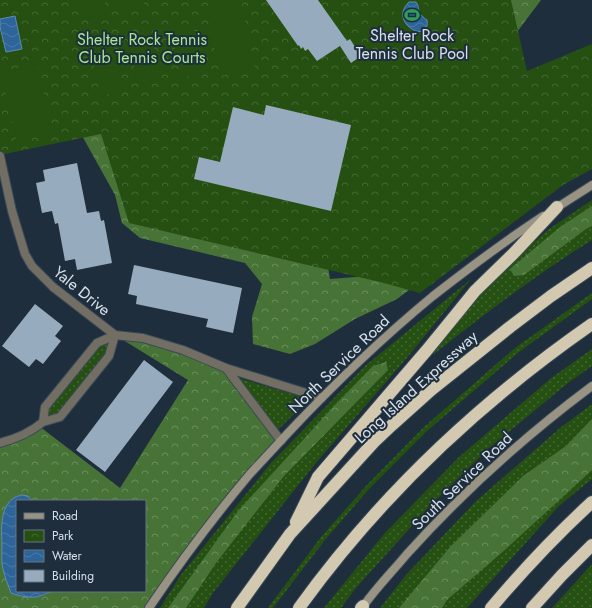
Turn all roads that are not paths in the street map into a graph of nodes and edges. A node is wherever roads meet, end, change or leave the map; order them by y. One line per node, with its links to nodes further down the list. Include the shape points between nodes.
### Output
1 (0, 156): 6 (street, Yale Drive, via 14,218 25,254 32,266 53,287)
2 (592, 185): 3 (main road, North Service Road)
3 (557, 207): 9 (main road, North Service Road, via 493,250 433,297); 14 (highway, via 475,291 318,477)
4 (592, 268): 14 (highway, Long Island Expressway, via 515,323 426,395 374,442)
5 (592, 324): 19 (highway, via 535,365 421,466 351,542)
6 (115, 335): 7 (street, Yale Drive, via 143,338); 10 (street, via 98,344 45,407); 10 (street, via 109,356 60,417)
7 (226, 368): 9 (street, Yale Drive); 11 (street)
8 (592, 386): 16 (main road, South Service Road, via 521,443 465,494 421,539)
9 (322, 398): 11 (main road, North Service Road)
10 (43, 422): 12 (street, via 34,429)
11 (281, 442): 17 (main road, North Service Road, via 217,515)
12 (0, 443)
13 (592, 502): 20 (highway, via 558,533)
14 (290, 534): 18 (highway, Long Island Expressway)
15 (592, 545): 21 (highway)
16 (362, 607)
17 (149, 608)
18 (237, 608)
19 (299, 608)
20 (491, 608)
21 (532, 608)

